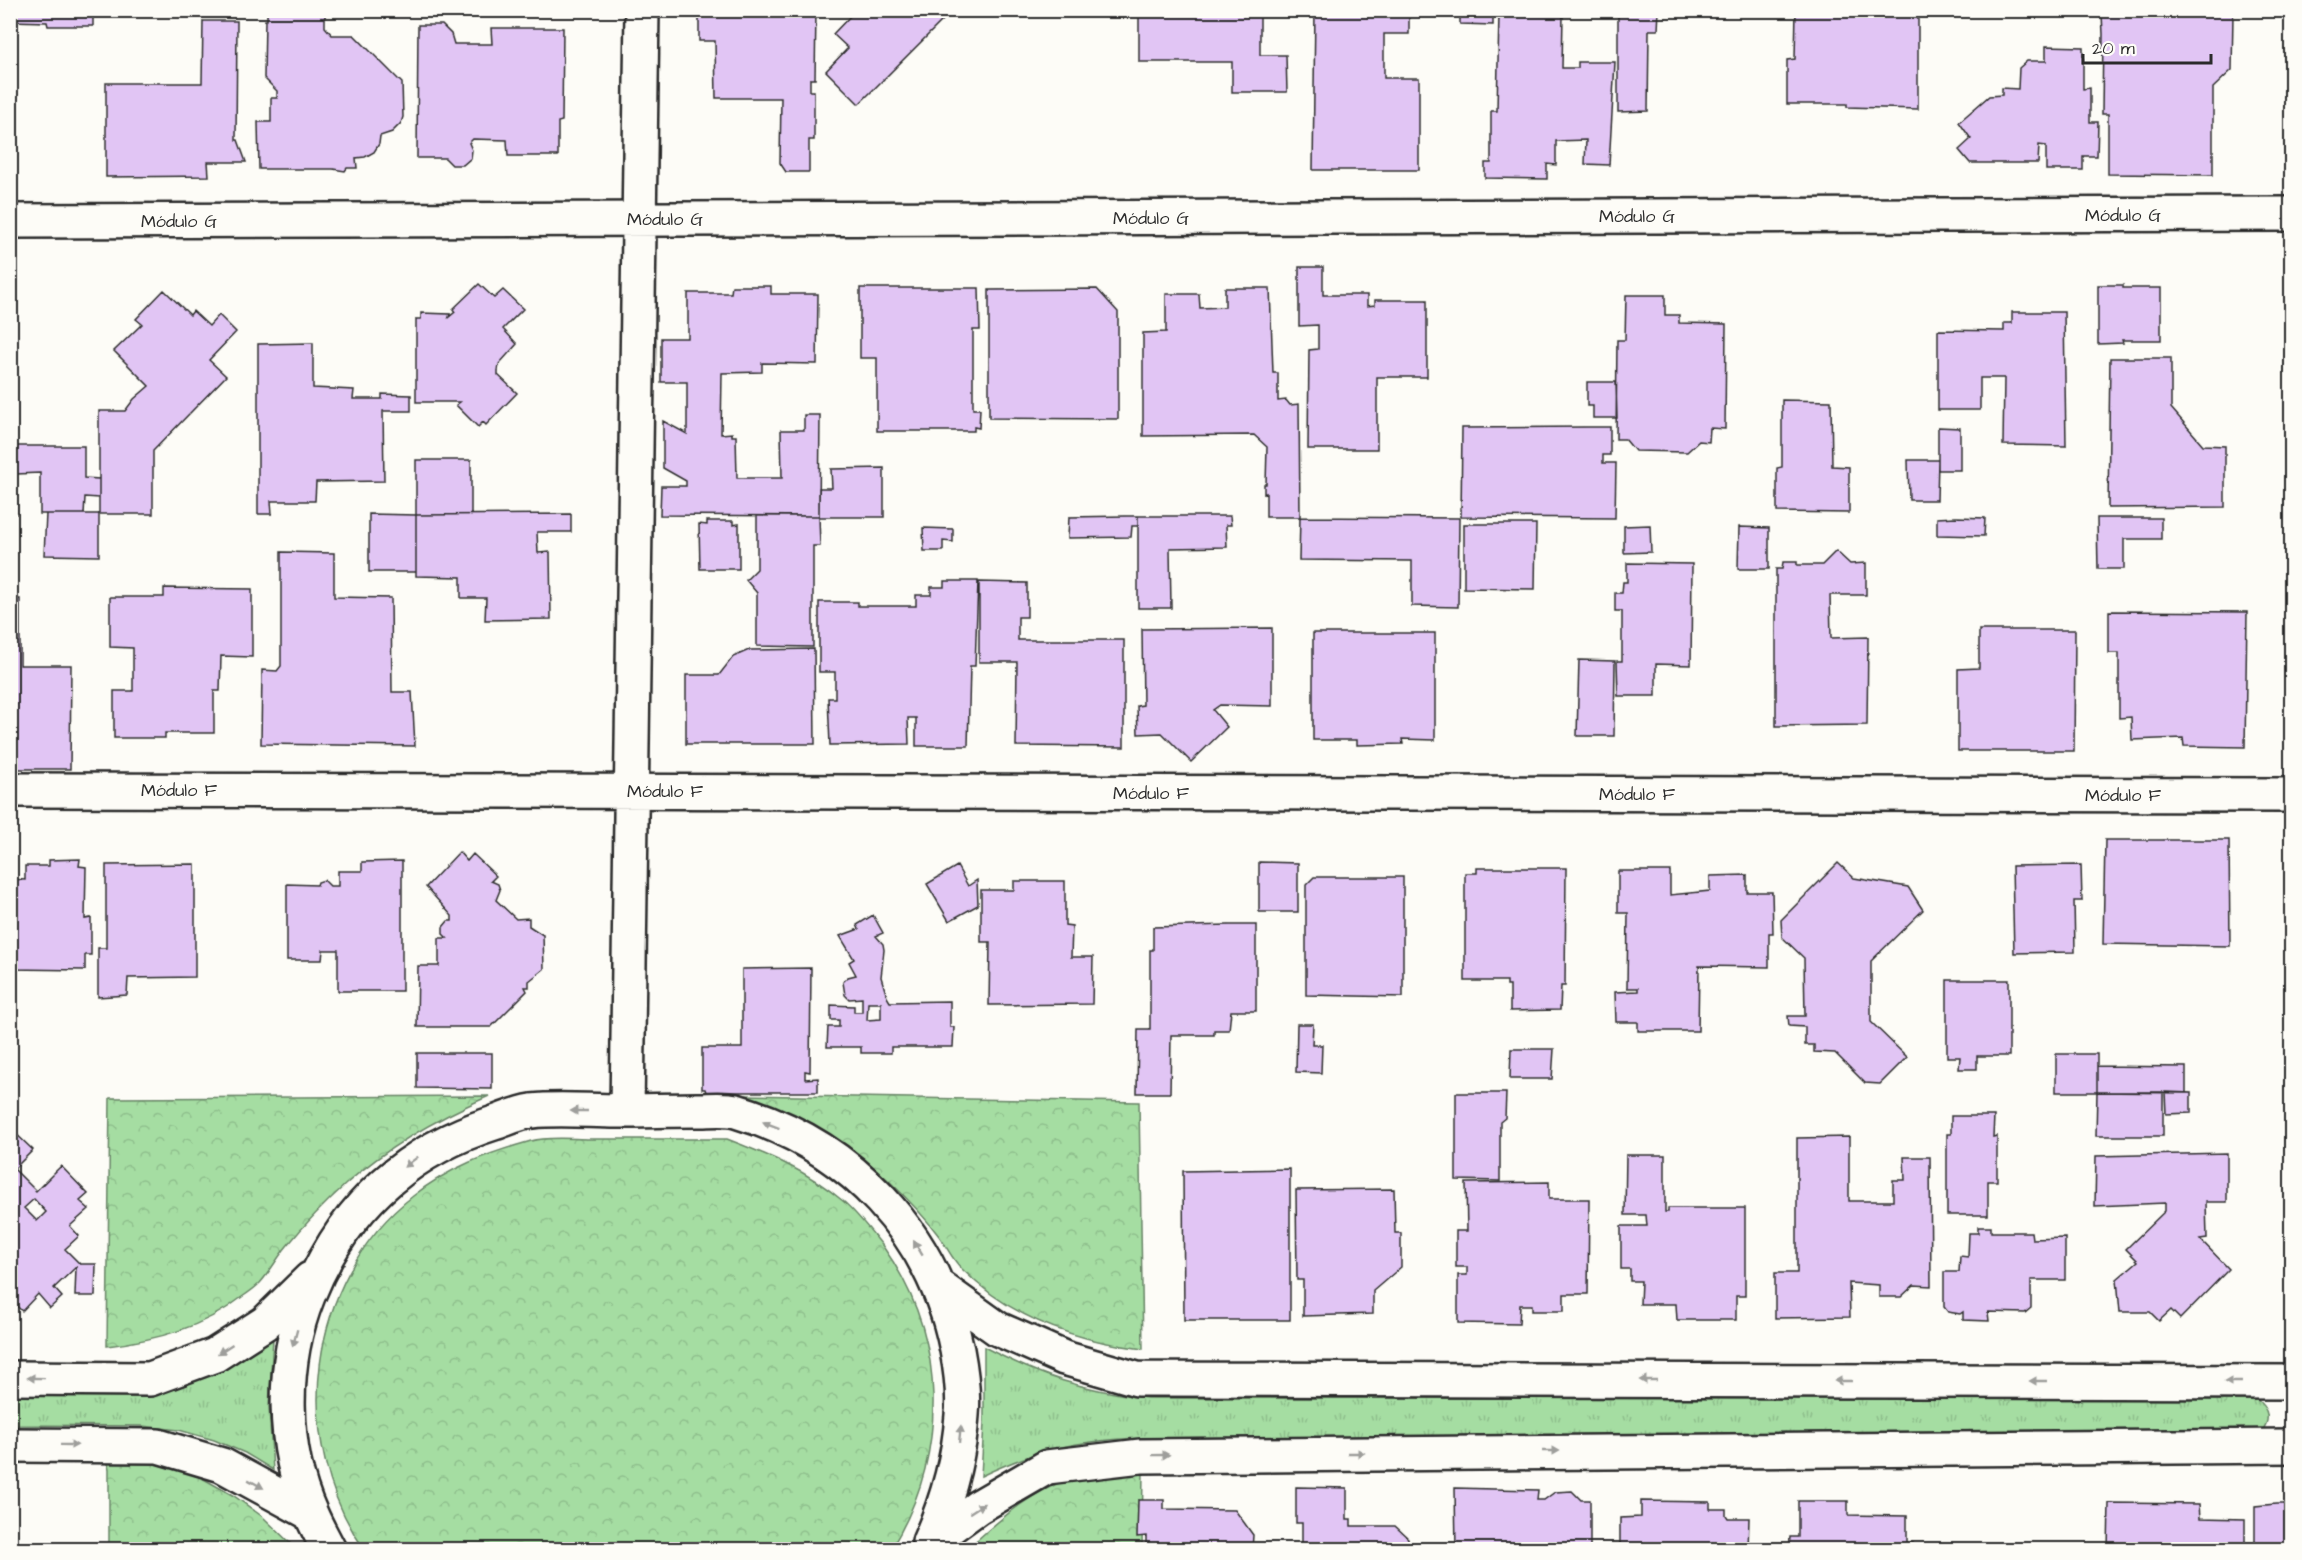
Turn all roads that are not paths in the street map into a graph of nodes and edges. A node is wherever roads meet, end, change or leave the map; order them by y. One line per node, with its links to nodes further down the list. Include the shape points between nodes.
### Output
1 (642, 10): 3 (street)
2 (2292, 214): 3 (street, Módulo G)
3 (640, 219): 4 (street, Módulo G); 6 (street)
4 (10, 221)
5 (10, 790): 6 (street, Módulo F)
6 (632, 791): 7 (street, Módulo F); 8 (street)
7 (2292, 795)
8 (627, 1111): 9 (street, one-way to 9, via 530,1111 462,1133 425,1152 363,1204 338,1236); 10 (street, one-way to 8, via 894,1212 830,1155 792,1133 732,1110)
9 (318, 1272): 11 (street, one-way to 11, via 265,1323 216,1355 150,1379); 15 (street, one-way to 15, via 292,1348 288,1389 297,1473)
10 (938, 1286): 12 (street, one-way to 10, via 1137,1378 1064,1358 998,1329); 16 (street, one-way to 10, via 947,1500 958,1457 963,1412 961,1369)
11 (10, 1378)
12 (2292, 1382)
13 (10, 1445): 15 (street, one-way to 15, via 158,1446 222,1465)
14 (2292, 1446): 16 (street, one-way to 14, via 978,1507 1047,1467 1141,1456)
15 (310, 1513): 17 (street)
16 (927, 1546)
17 (329, 1550)

